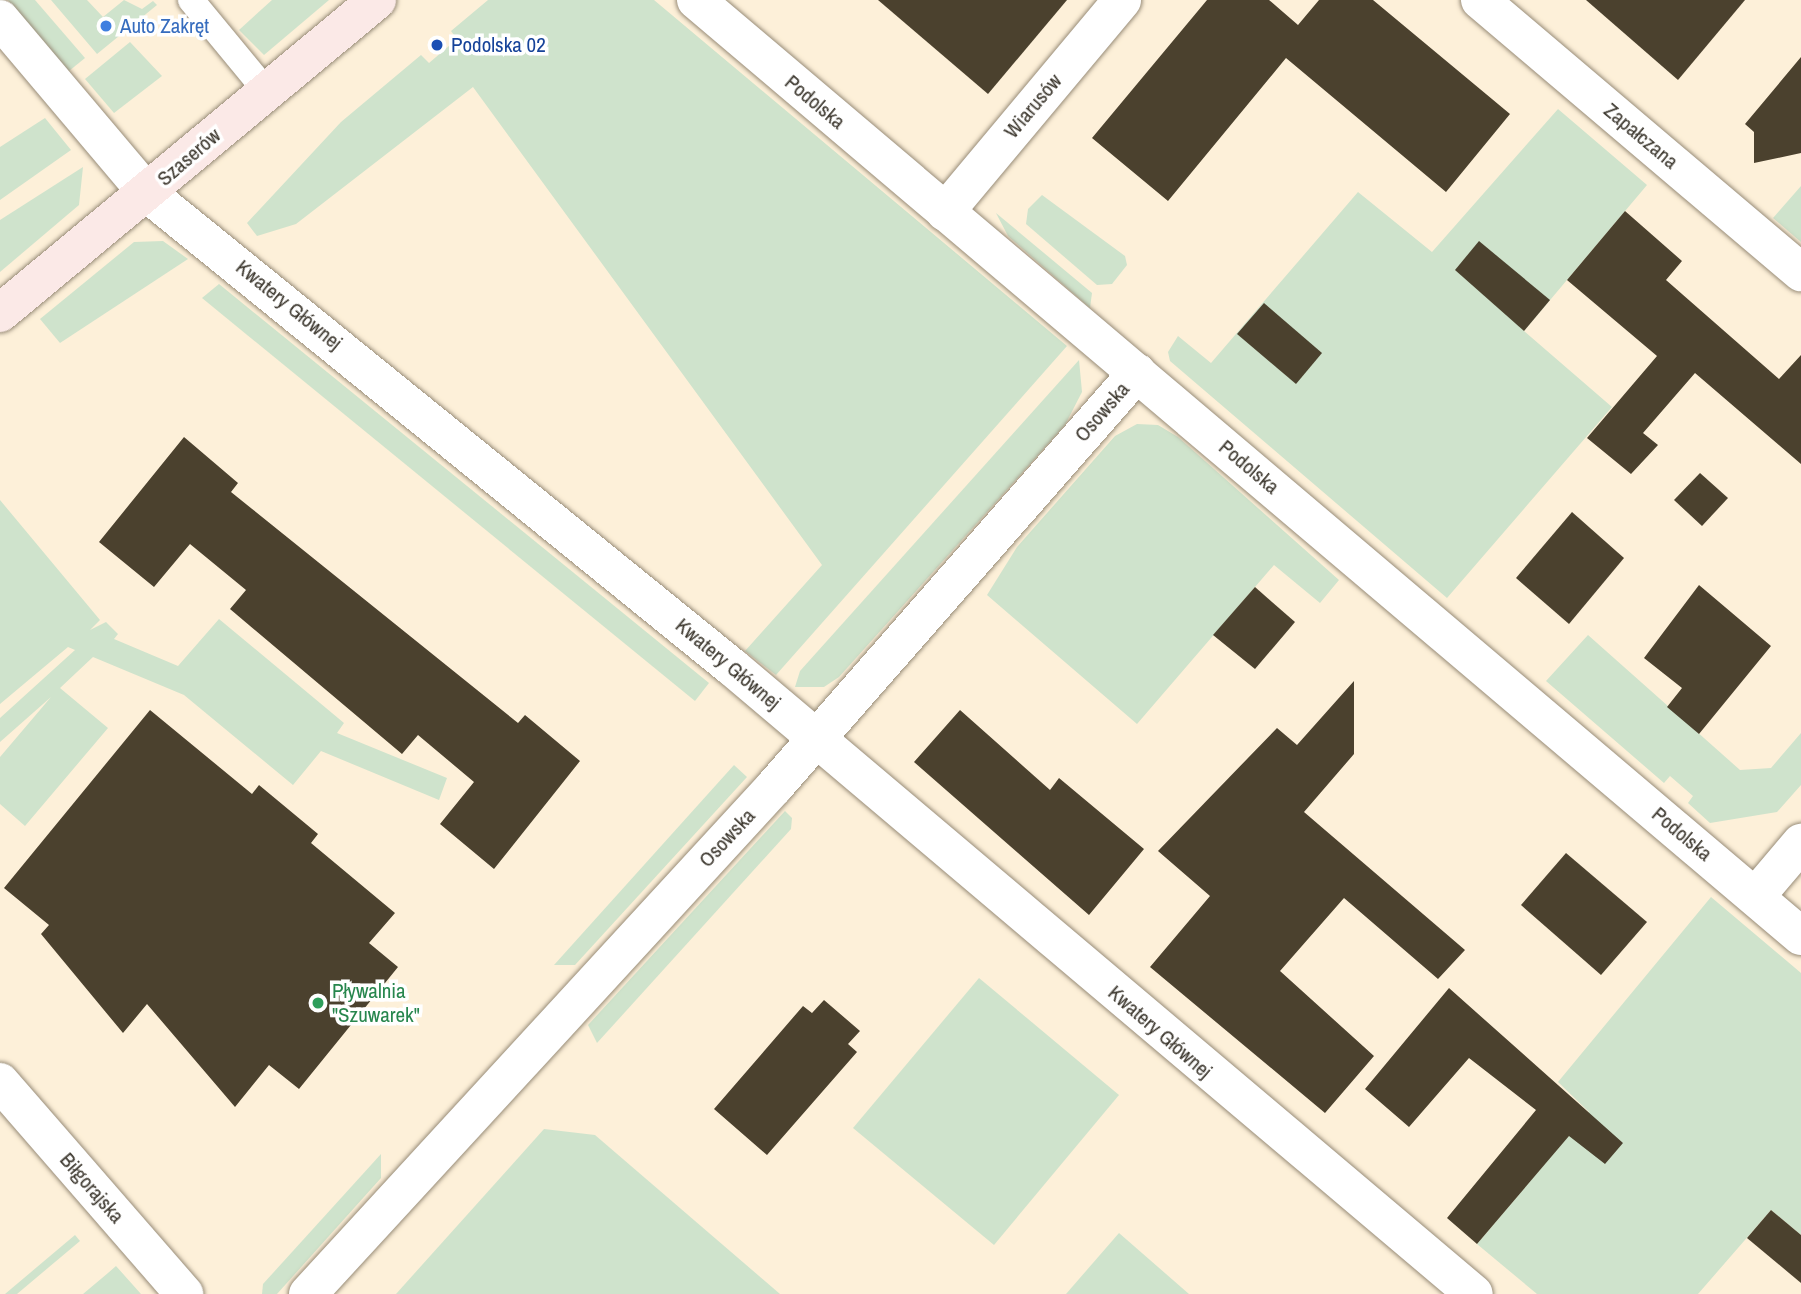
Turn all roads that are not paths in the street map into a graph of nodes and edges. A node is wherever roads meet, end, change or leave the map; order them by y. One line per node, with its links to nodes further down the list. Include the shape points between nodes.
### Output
1 (191, 0): 7 (lane)
2 (377, 0): 7 (street, Szaserów)
3 (696, 0): 9 (street, Podolska)
4 (1122, 0): 9 (street, Wiarusów)
5 (1480, 0): 10 (street, Zapałczana)
6 (0, 19): 8 (street, Kwatery Głównej)
7 (267, 91): 8 (street, Szaserów)
8 (147, 193): 11 (street, Szaserów); 13 (street, Kwatery Głównej)
9 (945, 212): 12 (street, Podolska)
10 (1801, 272)
11 (0, 313)
12 (1137, 373): 13 (street, Osowska); 15 (street, Podolska)
13 (816, 738): 19 (street, Osowska); 20 (street, Kwatery Głównej)
14 (1801, 843): 15 (street)
15 (1756, 896): 16 (street, Podolska)
16 (1801, 936)
17 (0, 1083): 18 (street, Biłgorajska)
18 (184, 1294)
19 (308, 1294)
20 (1474, 1294)

